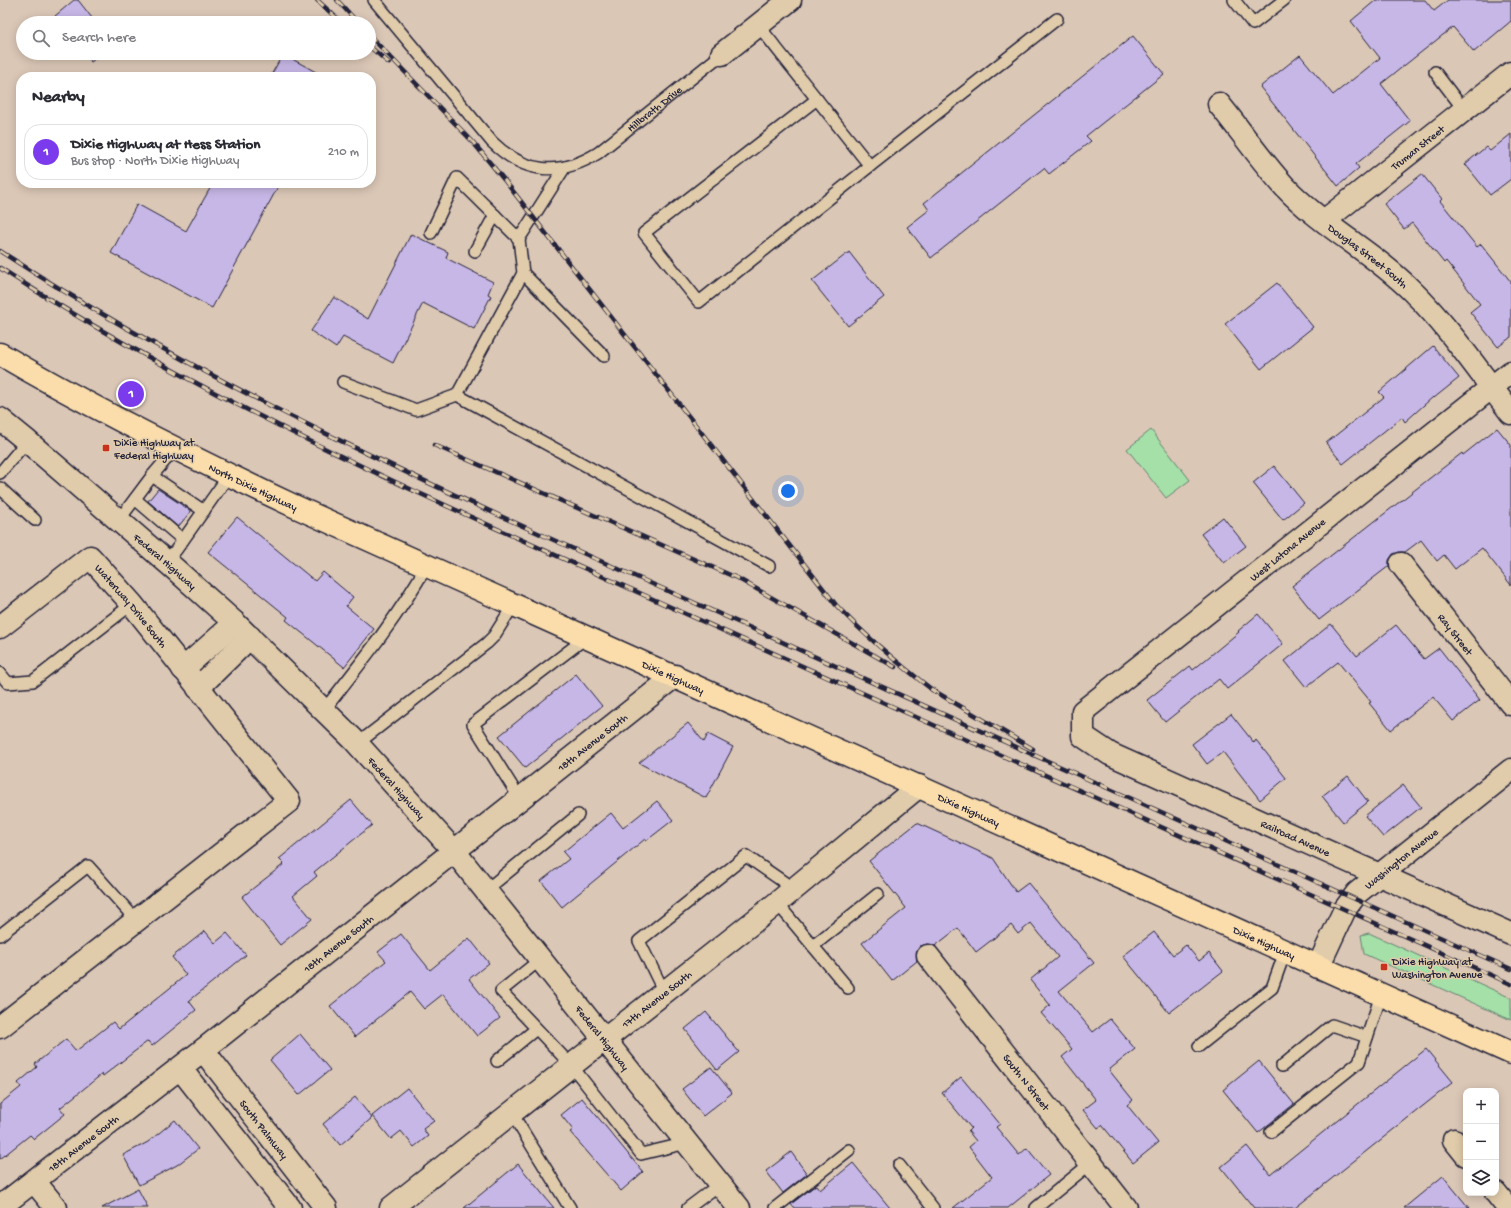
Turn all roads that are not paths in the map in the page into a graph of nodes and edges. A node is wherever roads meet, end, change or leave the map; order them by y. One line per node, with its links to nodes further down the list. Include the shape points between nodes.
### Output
1 (374, 0): 14 (lane, Hillbrath Drive, via 503,152 542,169)
2 (790, 0): 6 (street, Hillbrath Drive)
3 (1234, 0): 4 (lane, via 1253,24)
4 (1284, 0)
5 (1057, 20): 13 (lane)
6 (758, 25): 7 (street, Hillbrath Drive); 10 (lane)
7 (722, 54): 14 (lane, Hillbrath Drive, via 598,152 584,161)
8 (1435, 72): 12 (lane)
9 (1511, 73): 12 (street, Truman Street)
10 (816, 99): 13 (lane); 13 (lane, via 644,234 699,302)
11 (1219, 104): 16 (street, Douglas Street South, via 1285,187)
12 (1464, 110): 16 (street, Truman Street)
13 (870, 166)
14 (565, 167): 18 (lane)
15 (495, 216): 17 (lane, via 457,178); 18 (lane); 19 (lane)
16 (1324, 221): 25 (street, Douglas Street South, via 1411,290)
17 (431, 233)
18 (519, 239): 20 (lane)
19 (475, 251)
20 (523, 273): 22 (lane); 26 (lane)
21 (0, 354): 30 (main road, North Dixie Highway)
22 (604, 356)
23 (1511, 372): 25 (street, West Latona Avenue)
24 (343, 382): 26 (lane, via 416,410)
25 (1491, 388): 27 (street, Douglas Street South); 55 (street, West Latona Avenue, via 1083,711)
26 (457, 395): 43 (lane)
27 (1511, 413)
28 (0, 419): 29 (street, Federal Highway)
29 (27, 441): 31 (lane); 38 (street, Federal Highway)
30 (175, 449): 32 (main road, North Dixie Highway); 33 (lane)
31 (0, 473)
32 (229, 475): 36 (lane); 42 (main road, North Dixie Highway)
33 (152, 476): 35 (lane); 36 (lane)
34 (0, 488): 37 (lane)
35 (135, 499): 38 (lane); 39 (lane)
36 (204, 511): 39 (lane)
37 (35, 520)
38 (119, 520): 40 (street, Federal Highway)
39 (183, 540): 40 (lane)
40 (166, 561): 47 (street, Federal Highway)
41 (1401, 564): 53 (street, Ray Street)
42 (427, 565): 45 (main road, Dixie Highway); 54 (lane, via 411,595 387,629)
43 (769, 566)
44 (132, 604): 46 (street, Waterway Drive South, via 90,557); 49 (street, Waterway Drive South); 50 (lane, via 33,681 8,683)
45 (514, 604): 48 (main road, Dixie Highway); 56 (lane, via 487,643)
46 (0, 628)
47 (242, 630): 49 (street); 52 (street); 54 (street, Federal Highway)
48 (587, 637): 51 (main road, Dixie Highway); 59 (lane, via 473,724)
49 (183, 669): 52 (street, Waterway Drive South)
50 (0, 673)
51 (675, 676): 58 (main road, Dixie Highway); 59 (street, 18th Avenue South)
52 (198, 688): 67 (street, Waterway Drive South, via 289,801)
53 (1511, 704)
54 (324, 710): 56 (street, Federal Highway)
55 (1083, 736): 62 (street, Railroad Avenue, via 1110,754)
56 (357, 744): 61 (street, Federal Highway)
57 (1511, 770): 62 (street, Washington Avenue)
58 (919, 786): 63 (street, 17th Avenue South); 71 (main road, Dixie Highway)
59 (520, 799): 61 (street, 18th Avenue South)
60 (578, 815): 64 (lane)
61 (454, 851): 64 (street, Federal Highway); 83 (street, 18th Avenue South)
62 (1380, 875): 68 (street, Railroad Avenue); 74 (street, Washington Avenue, via 1357,893 1345,909)
63 (794, 889): 66 (street, 17th Avenue South); 76 (lane, via 746,856 651,931 639,941)
64 (486, 890): 73 (street, Federal Highway)
65 (878, 894): 70 (lane)
66 (777, 903): 70 (lane); 76 (street, 17th Avenue South)
67 (136, 920): 69 (lane, via 88,866); 78 (street)
68 (1511, 934)
69 (0, 935)
70 (813, 946): 75 (lane)
71 (1285, 952): 74 (main road, Dixie Highway); 82 (lane, via 1272,988)
72 (928, 956): 93 (street, South N Street)
73 (541, 959): 79 (lane, via 501,992); 81 (street, Federal Highway)
74 (1318, 967): 77 (main road, Dixie Highway)
75 (848, 988)
76 (664, 992): 81 (street, 17th Avenue South)
77 (1381, 995): 80 (lane); 84 (main road, Dixie Highway)
78 (0, 1027)
79 (536, 1028): 85 (lane); 86 (lane)
80 (1367, 1037): 87 (lane, via 1332,1024); 90 (lane, via 1359,1062)
81 (605, 1038): 86 (street, 17th Avenue South); 91 (street, Federal Highway)
82 (1199, 1046)
83 (203, 1050): 88 (street, 18th Avenue South); 101 (street, South Palmway)
84 (1511, 1053)
85 (497, 1061)
86 (571, 1065): 89 (street, 17th Avenue South); 91 (lane, via 641,1154)
87 (1282, 1066)
88 (180, 1068): 95 (street, 18th Avenue South); 100 (street)
89 (511, 1112): 102 (street, 17th Avenue South); 103 (lane)
90 (1271, 1132)
91 (687, 1143): 96 (street, Federal Highway)
92 (849, 1150): 106 (lane)
93 (1091, 1164): 108 (lane); 109 (street, South N Street)
94 (898, 1165): 107 (lane)
95 (34, 1181): 98 (street, 18th Avenue South); 99 (street)
96 (720, 1184): 104 (lane); 105 (street, Federal Highway)
97 (1498, 1196): 110 (street)
98 (0, 1207)
99 (56, 1208)
100 (290, 1208)
101 (326, 1208)
102 (392, 1208)
103 (570, 1208)
104 (688, 1208)
105 (739, 1208)
106 (775, 1208)
107 (933, 1208)
108 (1036, 1208)
109 (1126, 1208)
110 (1508, 1208)

